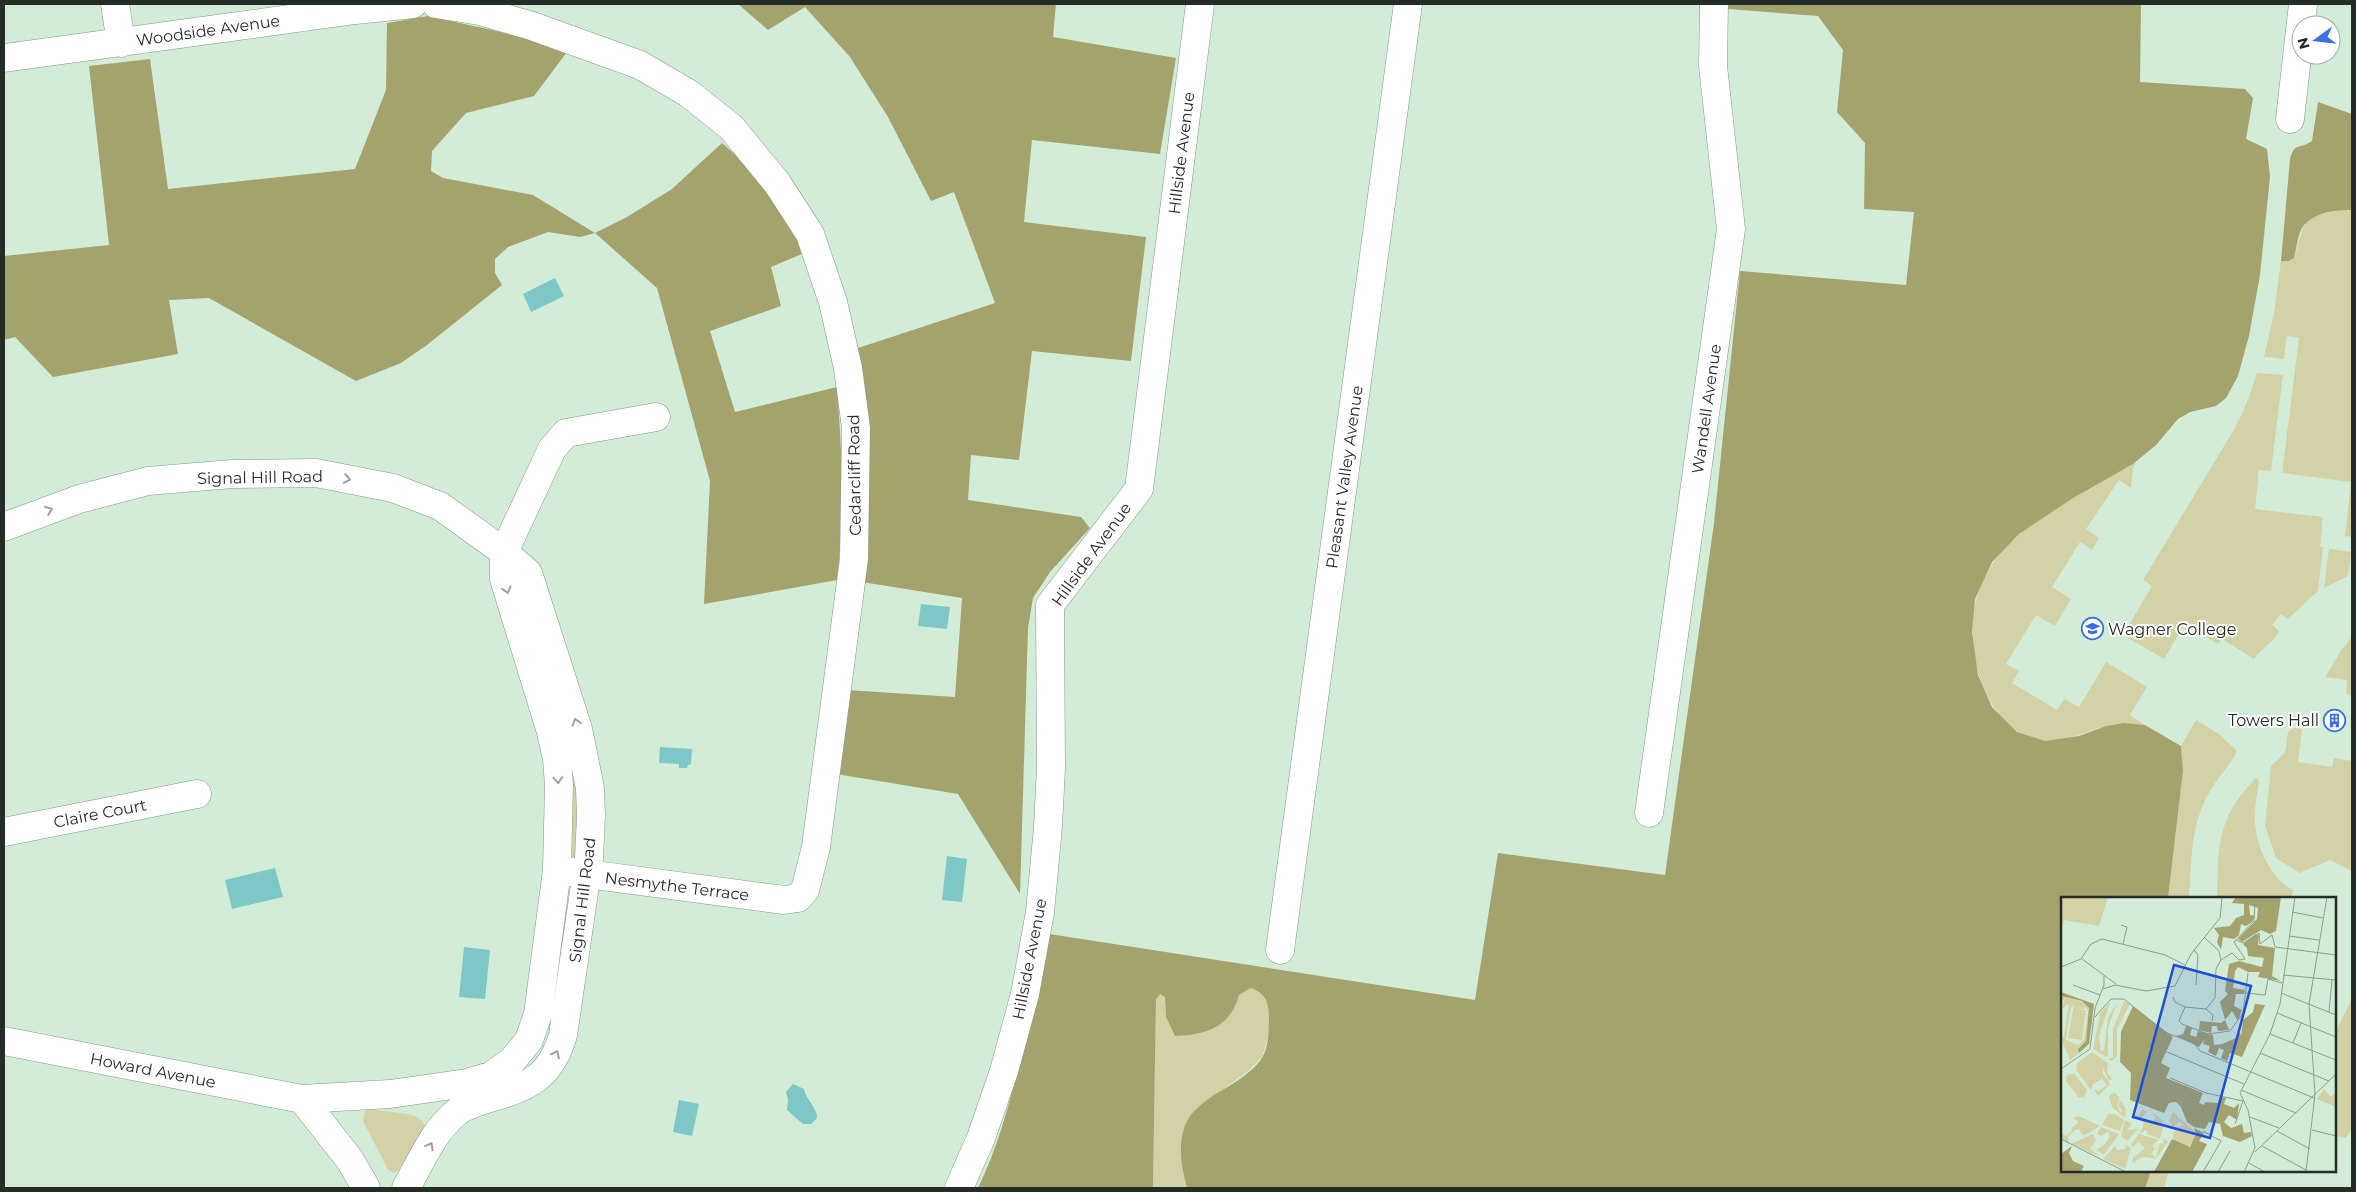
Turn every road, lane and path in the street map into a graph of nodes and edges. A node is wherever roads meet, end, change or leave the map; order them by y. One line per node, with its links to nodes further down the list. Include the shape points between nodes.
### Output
1 (115, 4): 8 (street)
2 (413, 4): 8 (street, Woodside Avenue)
3 (436, 4): 21 (street, Cedarcliff Road, via 480,11 532,26 640,65 688,93 731,127 777,183 810,234 833,302 848,368 856,428 854,559 816,847 805,890)
4 (1200, 4): 28 (street, Hillside Avenue, via 1139,489 1050,605 1051,768 1040,912 1025,994 1004,1070 981,1138)
5 (1408, 4): 22 (street, Pleasant Valley Avenue)
6 (1714, 4): 17 (street, Wandell Avenue, via 1713,66 1731,229)
7 (2303, 4): 10 (street)
8 (120, 42): 9 (street, Woodside Avenue)
9 (4, 58)
10 (2290, 119)
11 (656, 417): 13 (street, Signal Hill Road, via 566,433 552,449)
12 (4, 527): 13 (street, Signal Hill Road, one-way to 13, via 79,499 148,482 232,474 316,473 394,488 440,506)
13 (504, 552): 14 (street, Signal Hill Road, one-way to 13, via 528,573); 15 (street, Signal Hill Road, one-way to 15, via 504,580)
14 (582, 748): 15 (street); 20 (street, Signal Hill Road, via 592,816)
15 (555, 754): 19 (street, Signal Hill Road, one-way to 19, via 559,785)
16 (197, 794): 18 (street, Claire Court)
17 (1649, 813)
18 (4, 832)
19 (557, 870): 20 (street, Nesmythe Terrace); 24 (street, Signal Hill Road, via 540,1006 529,1040 512,1061)
20 (587, 874): 21 (street, Nesmythe Terrace, via 784,900); 24 (street, Signal Hill Road, one-way to 20, via 514,1091 535,1081 559,1051)
21 (798, 898)
22 (1280, 950)
23 (4, 1041): 25 (street, Howard Avenue)
24 (470, 1094): 25 (street, Howard Avenue); 27 (street, Signal Hill Road, one-way to 24, via 440,1128)
25 (302, 1099): 26 (street, via 350,1160)
26 (366, 1188)
27 (406, 1188)
28 (959, 1188)

